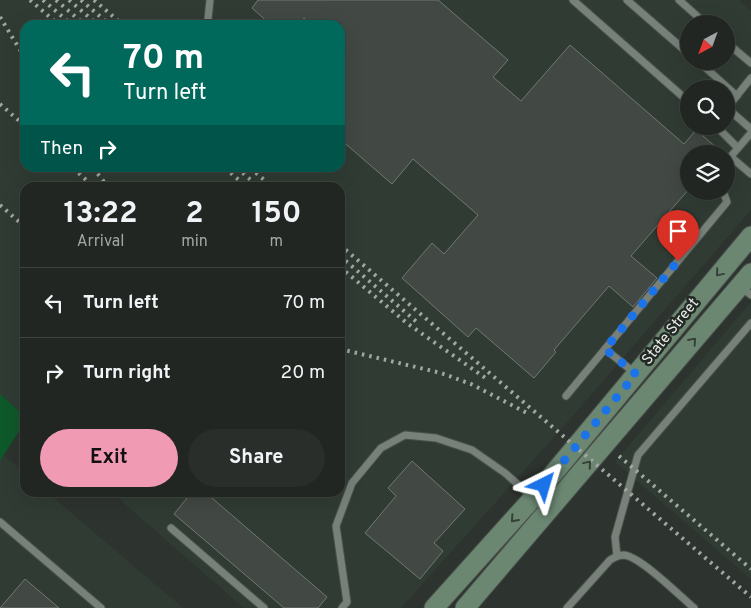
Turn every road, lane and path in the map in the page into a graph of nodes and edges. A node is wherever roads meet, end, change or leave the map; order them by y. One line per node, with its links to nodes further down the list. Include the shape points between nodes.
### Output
1 (210, 0): 6 (lane)
2 (573, 0): 12 (lane)
3 (628, 0): 7 (lane)
4 (679, 0): 5 (lane)
5 (696, 15)
6 (208, 20)
7 (680, 46)
8 (735, 50): 9 (lane)
9 (751, 63)
10 (708, 70): 13 (lane)
11 (751, 78): 13 (lane)
12 (680, 94)
13 (737, 96): 14 (lane, via 727,108)
14 (751, 131): 16 (lane)
15 (725, 135): 16 (lane)
16 (738, 148): 17 (lane)
17 (735, 152)
18 (735, 163): 19 (lane)
19 (751, 174)
20 (726, 200): 24 (lane)
21 (751, 236): 25 (street, State Street, one-way to 25)
22 (747, 285): 28 (street, State Street, one-way to 22)
23 (751, 323): 31 (lane, via 638,455 615,537)
24 (605, 349): 25 (lane); 26 (lane)
25 (636, 374): 27 (street, State Street)
26 (566, 396)
27 (533, 498): 28 (lane); 34 (lane, via 505,472 472,450 436,438 405,434 381,448 352,483 336,526 347,602); 35 (street, State Street, one-way to 35)
28 (548, 511): 36 (street, State Street)
29 (0, 522): 32 (lane)
30 (171, 528): 33 (lane)
31 (617, 556): 37 (lane, via 598,571); 38 (lane, via 626,555 638,560)
32 (100, 608)
33 (264, 608)
34 (342, 608)
35 (434, 608)
36 (465, 608)
37 (567, 608)
38 (694, 608)

